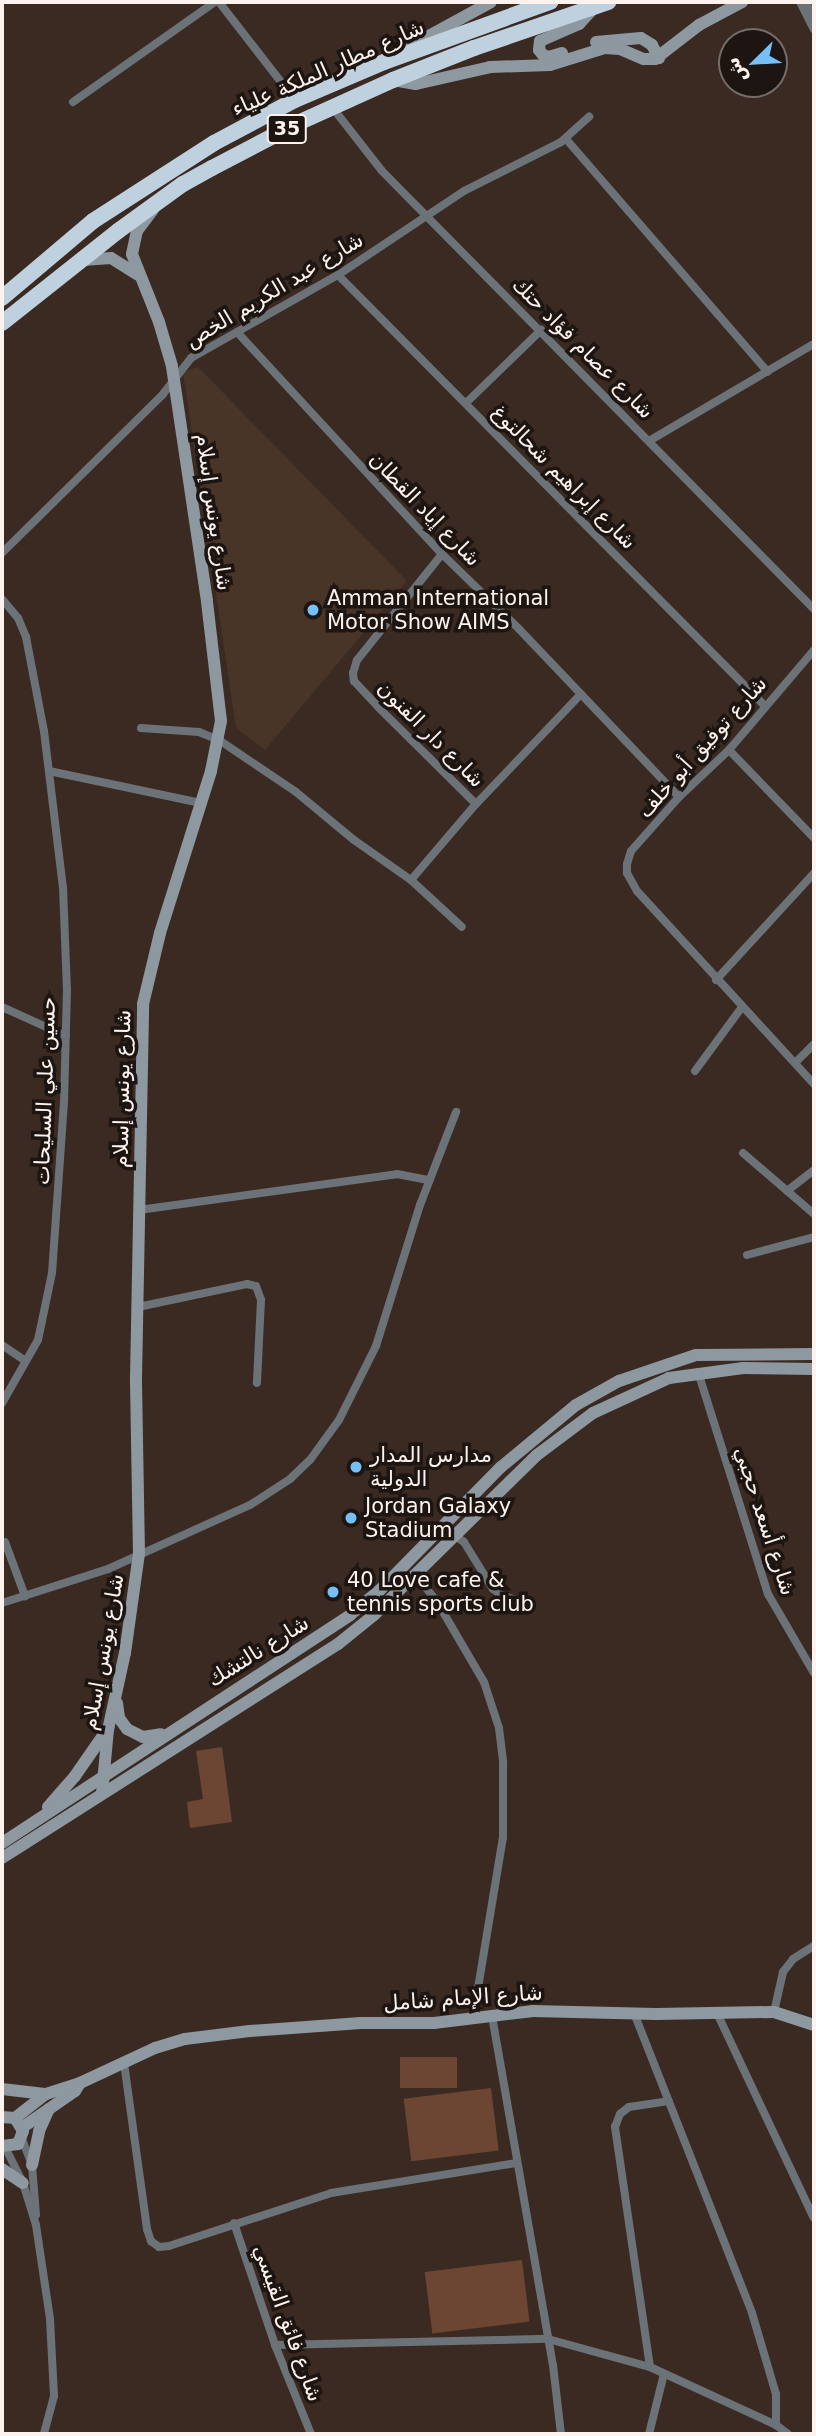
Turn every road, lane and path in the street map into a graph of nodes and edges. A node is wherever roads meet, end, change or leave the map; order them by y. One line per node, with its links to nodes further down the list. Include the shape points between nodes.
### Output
1 (217, 2): 14 (street); 15 (street)
2 (492, 2): 8 (street)
3 (550, 2): 12 (highway, شارع مطار الملكة علياء / 35)
4 (742, 2): 11 (street, via 690,30)
5 (800, 2): 10 (street)
6 (806, 2): 9 (street)
7 (602, 4): 11 (street, via 579,24 543,38 540,53 552,57 592,43 629,38 648,42); 13 (highway, شارع مطار الملكة علياء / 35)
8 (473, 5): 12 (street)
9 (814, 19)
10 (814, 30)
11 (659, 58): 13 (street, via 648,60 605,48 550,65 489,67 416,84)
12 (384, 62): 14 (highway, شارع مطار الملكة علياء / 35)
13 (393, 80): 16 (highway, شارع مطار الملكة علياء / 35)
14 (295, 100): 24 (highway, شارع مطار الملكة علياء / 35, via 154,179 93,221)
15 (73, 102)
16 (332, 107): 19 (highway, شارع مطار الملكة علياء / 35, via 212,168); 20 (street, شارع عصام فؤاد حتك, via 368,156)
17 (589, 117): 18 (street, شارع عبد الكريم الخص)
18 (566, 139): 20 (street, شارع عبد الكريم الخص, via 489,177); 30 (street)
19 (160, 201): 21 (highway, شارع مطار الملكة علياء / 35); 23 (street, شارع يونس إسلام, via 137,231 132,246)
20 (426, 216): 22 (street, شارع عبد الكريم الخص); 26 (street, شارع عصام فؤاد حتك)
21 (82, 260): 23 (street, via 111,258); 25 (highway, شارع مطار الملكة علياء / 35)
22 (338, 275): 27 (street, شارع عبد الكريم الخص); 32 (street, شارع إبراهيم شحالتوغ)
23 (140, 277): 31 (street, شارع يونس إسلام, via 159,322)
24 (2, 298)
25 (2, 323)
26 (541, 330): 32 (street); 33 (street, شارع عصام فؤاد حتك)
27 (237, 332): 31 (street, شارع عبد الكريم الخص, via 191,358); 35 (street, شارع إياد القطان)
28 (811, 347): 29 (street); 30 (street)
29 (814, 356)
30 (768, 372): 33 (street)
31 (174, 381): 34 (street, شارع عبد الكريم الخص); 42 (street, شارع يونس إسلام, via 220,700)
32 (466, 403): 40 (street, شارع إبراهيم شحالتوغ)
33 (649, 441): 37 (street, شارع عصام فؤاد حتك)
34 (2, 553)
35 (442, 554): 39 (street, شارع إياد القطان); 47 (street, شارع دار الفنون, via 356,660 354,681)
36 (2, 598): 44 (street, حسين علي السليحات, via 26,637)
37 (814, 610)
38 (814, 650): 40 (street, شارع توفيق أبو خلف)
39 (581, 694): 45 (street, شارع إياد القطان); 47 (street)
40 (764, 705): 43 (street, شارع توفيق أبو خلف)
41 (141, 728): 42 (street, via 199,732)
42 (219, 740): 46 (street, شارع يونس إسلام); 50 (street)
43 (729, 750): 45 (street, شارع توفيق أبو خلف); 48 (street)
44 (50, 771): 46 (street); 55 (street, حسين علي السليحات, via 63,887)
45 (679, 797): 52 (street, شارع توفيق أبو خلف, via 631,852 627,873 637,891)
46 (201, 803): 65 (street, شارع يونس إسلام, via 156,945 143,1004)
47 (476, 804): 50 (street)
48 (814, 838)
49 (814, 873): 52 (street)
50 (411, 880): 51 (street)
51 (462, 927)
52 (716, 980): 54 (street)
53 (2, 1007): 55 (street)
54 (742, 1007): 57 (street); 58 (street)
55 (66, 1036): 72 (street, حسين علي السليحات, via 52,1273 38,1340)
56 (814, 1044): 57 (street)
57 (796, 1062): 59 (street)
58 (695, 1071)
59 (814, 1084)
60 (456, 1112): 63 (street)
61 (743, 1153): 64 (street)
62 (814, 1170): 64 (street)
63 (429, 1180): 65 (street, via 397,1174); 79 (street, via 376,1346 339,1420 310,1460 250,1505)
64 (788, 1191): 66 (street)
65 (139, 1210): 69 (street, شارع يونس إسلام)
66 (814, 1214)
67 (814, 1237): 68 (street)
68 (747, 1255)
69 (138, 1307): 75 (street, via 247,1284 256,1286 261,1300); 79 (street, شارع يونس إسلام)
70 (2, 1345): 72 (street)
71 (814, 1354): 87 (street, شارع نالتشك, via 695,1355 648,1369 600,1391 556,1419 501,1467 350,1615)
72 (24, 1360): 76 (street, حسين علي السليحات)
73 (814, 1368): 74 (street, شارع نالتشك)
74 (698, 1372): 77 (street, شارع نالتشك, via 645,1387 571,1427); 84 (street, شارع أسعد حجبي, via 768,1594)
75 (257, 1383)
76 (2, 1403)
77 (454, 1535): 80 (street, شارع نالتشك); 82 (street, via 464,1542 493,1588 503,1597)
78 (5, 1542): 81 (street)
79 (139, 1555): 81 (street); 85 (street, شارع يونس إسلام)
80 (415, 1575): 89 (street, شارع نالتشك, via 338,1644); 98 (street, via 473,1659 492,1705 502,1751 503,1838)
81 (25, 1596): 83 (street)
82 (521, 1601)
83 (2, 1603)
84 (814, 1673)
85 (117, 1695): 86 (street, شارع يونس إسلام); 87 (street, via 119,1718 127,1730 143,1737)
86 (108, 1730): 88 (street, شارع يونس إسلام); 90 (street)
87 (168, 1732): 88 (street, شارع نالتشك)
88 (103, 1774): 89 (street, شارع يونس إسلام); 90 (street, شارع نالتشك)
89 (102, 1793): 92 (street, شارع نالتشك)
90 (35, 1821): 91 (street, شارع نالتشك)
91 (2, 1843)
92 (2, 1858)
93 (814, 1946): 95 (street, via 788,1965)
94 (716, 2011): 95 (street, شارع الإمام شامل); 96 (street, شارع الإمام شامل); 111 (street)
95 (774, 2012): 99 (street, شارع الإمام شامل)
96 (634, 2013): 97 (street, شارع الإمام شامل, via 534,2011); 103 (street)
97 (492, 2017): 98 (street, شارع الإمام شامل); 107 (street)
98 (474, 2019): 100 (street, شارع الإمام شامل, via 311,2026 185,2039)
99 (814, 2025)
100 (124, 2063): 102 (street, شارع الإمام شامل, via 80,2083 75,2091); 112 (street, via 151,2241 159,2247 169,2246)
101 (2, 2089): 102 (street)
102 (48, 2099): 105 (street, شارع الإمام شامل); 108 (street)
103 (670, 2101): 116 (street, via 629,2107 615,2127); 118 (street, via 764,2349 776,2394)
104 (2, 2104): 105 (street)
105 (15, 2123): 106 (street, شارع الإمام شامل, via 15,2146); 108 (street)
106 (3, 2147): 110 (street)
107 (516, 2163): 112 (street, via 331,2193); 114 (street)
108 (32, 2165): 113 (street)
109 (2, 2169): 110 (street)
110 (23, 2183): 113 (street)
111 (814, 2218)
112 (234, 2223): 115 (street, شارع فائق القيسي)
113 (36, 2225): 119 (street, via 50,2319 54,2396)
114 (548, 2339): 115 (street); 116 (street); 121 (street)
115 (275, 2345): 120 (street, شارع فائق القيسي)
116 (650, 2367): 117 (street)
117 (664, 2374): 118 (street); 122 (street)
118 (776, 2425): 123 (street)
119 (44, 2434)
120 (311, 2434)
121 (561, 2434)
122 (649, 2434)
123 (788, 2434)

